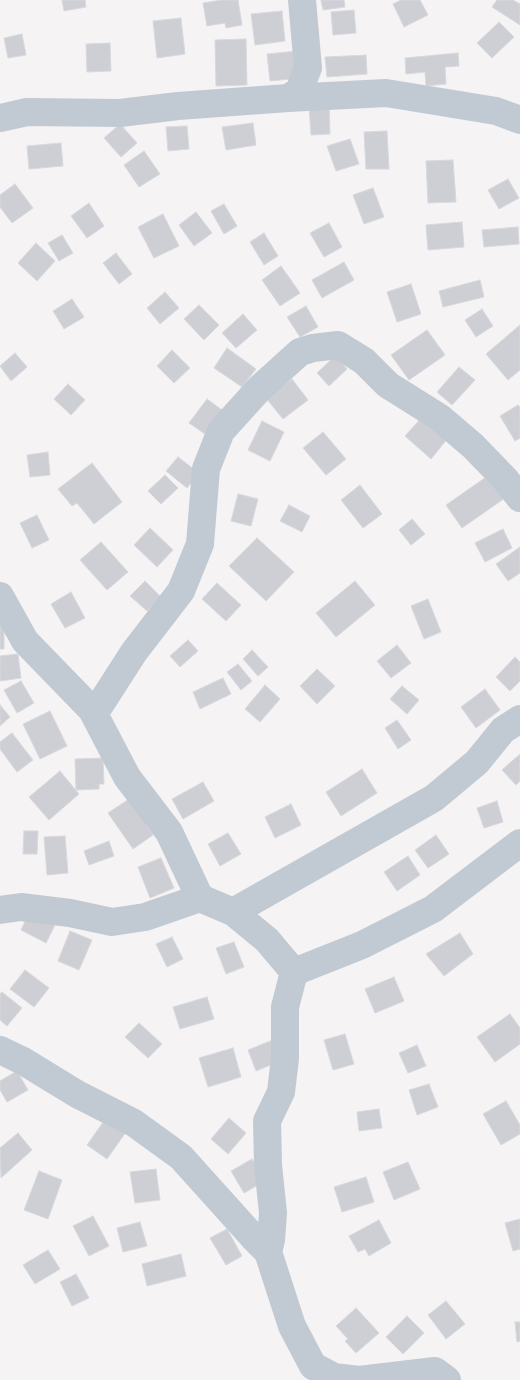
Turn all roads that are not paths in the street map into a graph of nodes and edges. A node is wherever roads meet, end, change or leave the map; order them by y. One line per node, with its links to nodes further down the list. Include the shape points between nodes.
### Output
1 (302, 0): 2 (street, via 308,68 299,91)
2 (288, 98): 3 (street, via 120,113 27,112); 4 (street, via 386,93 496,111)
3 (0, 118)
4 (520, 120)
5 (520, 498): 7 (street, via 474,446 439,417 388,385 364,361 338,345 300,352 259,389 221,431 206,469 200,544 181,592 134,652 100,705)
6 (0, 596): 7 (street, via 25,641)
7 (92, 710): 10 (street, via 127,777 169,832)
8 (520, 719): 12 (street, via 503,730 477,762 434,798)
9 (520, 843): 13 (street, via 434,909 362,945)
10 (200, 898): 11 (street, via 145,918 112,922 21,907); 12 (street)
11 (0, 910)
12 (233, 912): 13 (street, via 267,940)
13 (294, 972): 15 (street, via 285,1007 281,1092 267,1121 273,1213)
14 (0, 1050): 15 (street, via 134,1123 181,1157)
15 (268, 1252): 16 (street, via 292,1326 313,1366 334,1377 359,1380 436,1371)
16 (447, 1380)

